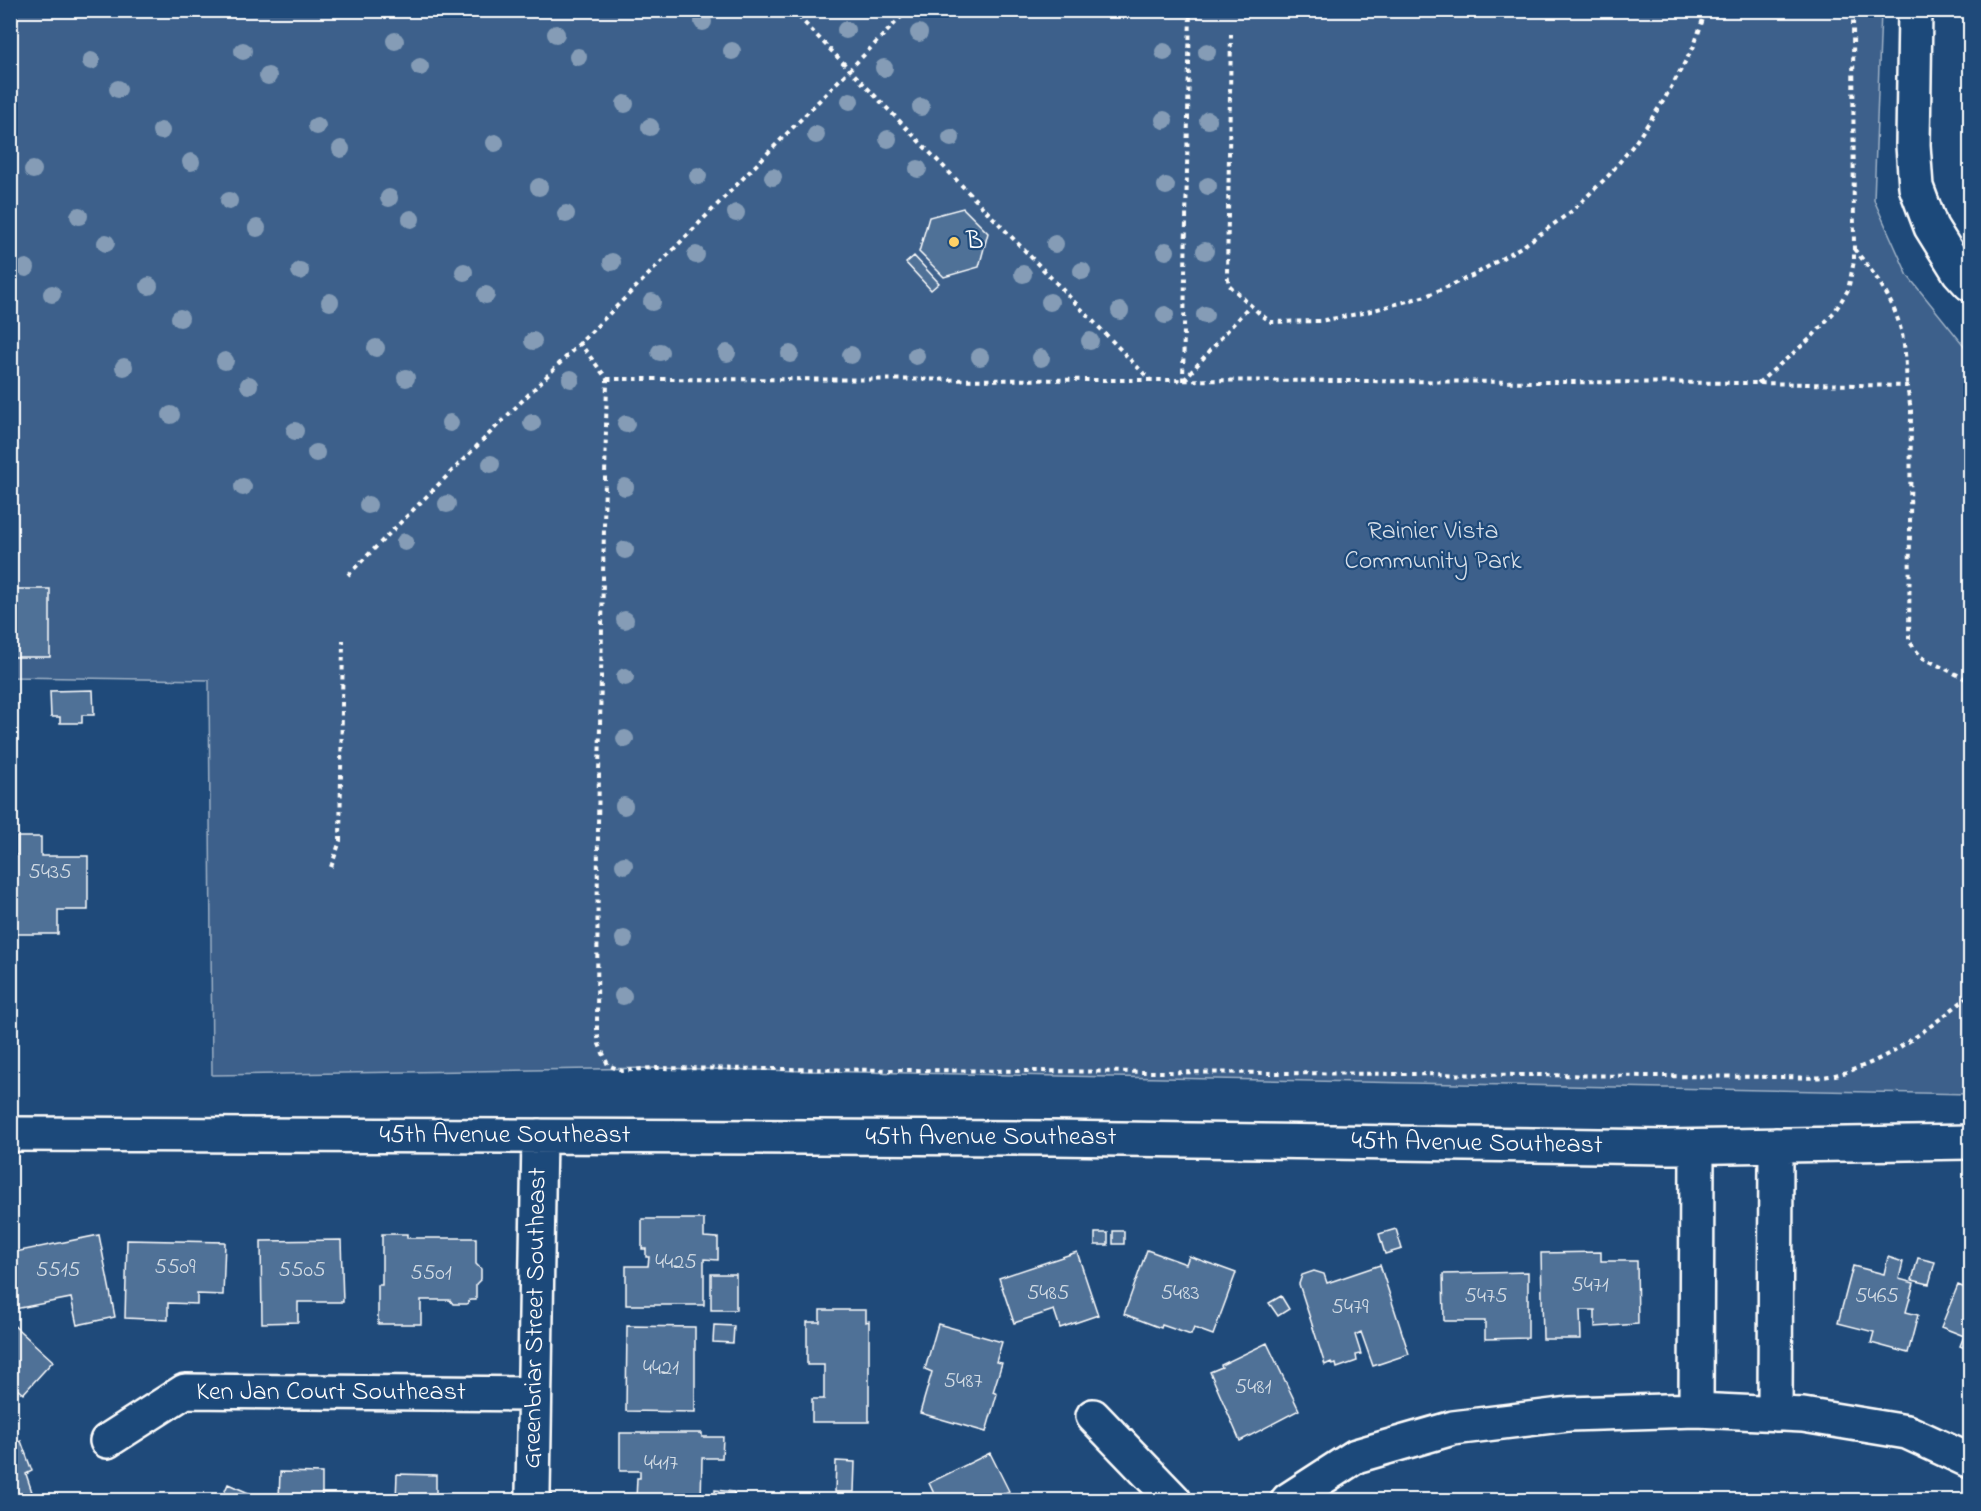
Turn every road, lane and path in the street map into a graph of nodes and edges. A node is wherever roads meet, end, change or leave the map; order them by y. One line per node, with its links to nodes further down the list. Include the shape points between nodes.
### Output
1 (15, 10): 8 (path)
2 (792, 10): 10 (path)
3 (908, 10): 10 (path)
4 (1190, 10): 17 (path)
5 (1706, 10): 13 (path, via 1694,46 1635,143 1572,212 1526,244 1474,275 1426,296 1363,313 1320,321 1271,322)
6 (1853, 10): 11 (path)
7 (1915, 10): 12 (street, via 1916,187 1931,227)
8 (10, 15)
9 (1231, 34): 13 (path, via 1227,274 1229,285)
10 (851, 69): 14 (path); 16 (path)
11 (1854, 248): 18 (path, via 1848,290 1835,311 1811,338); 19 (path, via 1893,304 1904,340)
12 (1971, 284)
13 (1250, 304): 17 (path)
14 (579, 342): 15 (path); 20 (path)
15 (607, 379): 16 (path); 24 (path, via 597,1030 608,1065 622,1071 652,1068 1830,1076 1866,1064 1912,1039)
16 (1150, 380): 17 (path)
17 (1183, 381): 18 (path)
18 (1757, 383): 19 (path)
19 (1907, 386): 22 (path, via 1911,410 1909,641 1921,657)
20 (348, 576)
21 (343, 640): 23 (path, via 340,842)
22 (1971, 681)
23 (332, 867)
24 (1971, 995)
25 (10, 1134): 26 (street, 45th Avenue Southeast)
26 (539, 1136): 29 (street, 45th Avenue Southeast); 30 (street, Greenbriar Street Southeast)
27 (1971, 1142): 28 (street, 45th Avenue Southeast)
28 (1776, 1145): 29 (street, 45th Avenue Southeast); 32 (street)
29 (1697, 1147): 31 (street)
30 (534, 1394): 34 (street, Ken Jan Court Southeast, via 185,1391); 36 (street, Greenbriar Street Southeast)
31 (1696, 1410): 32 (street); 38 (street, via 1569,1414 1453,1428 1356,1456)
32 (1775, 1414): 35 (street, via 1907,1432)
33 (1094, 1416): 37 (street)
34 (107, 1441)
35 (1971, 1461)
36 (534, 1500)
37 (1174, 1500)
38 (1288, 1500)

